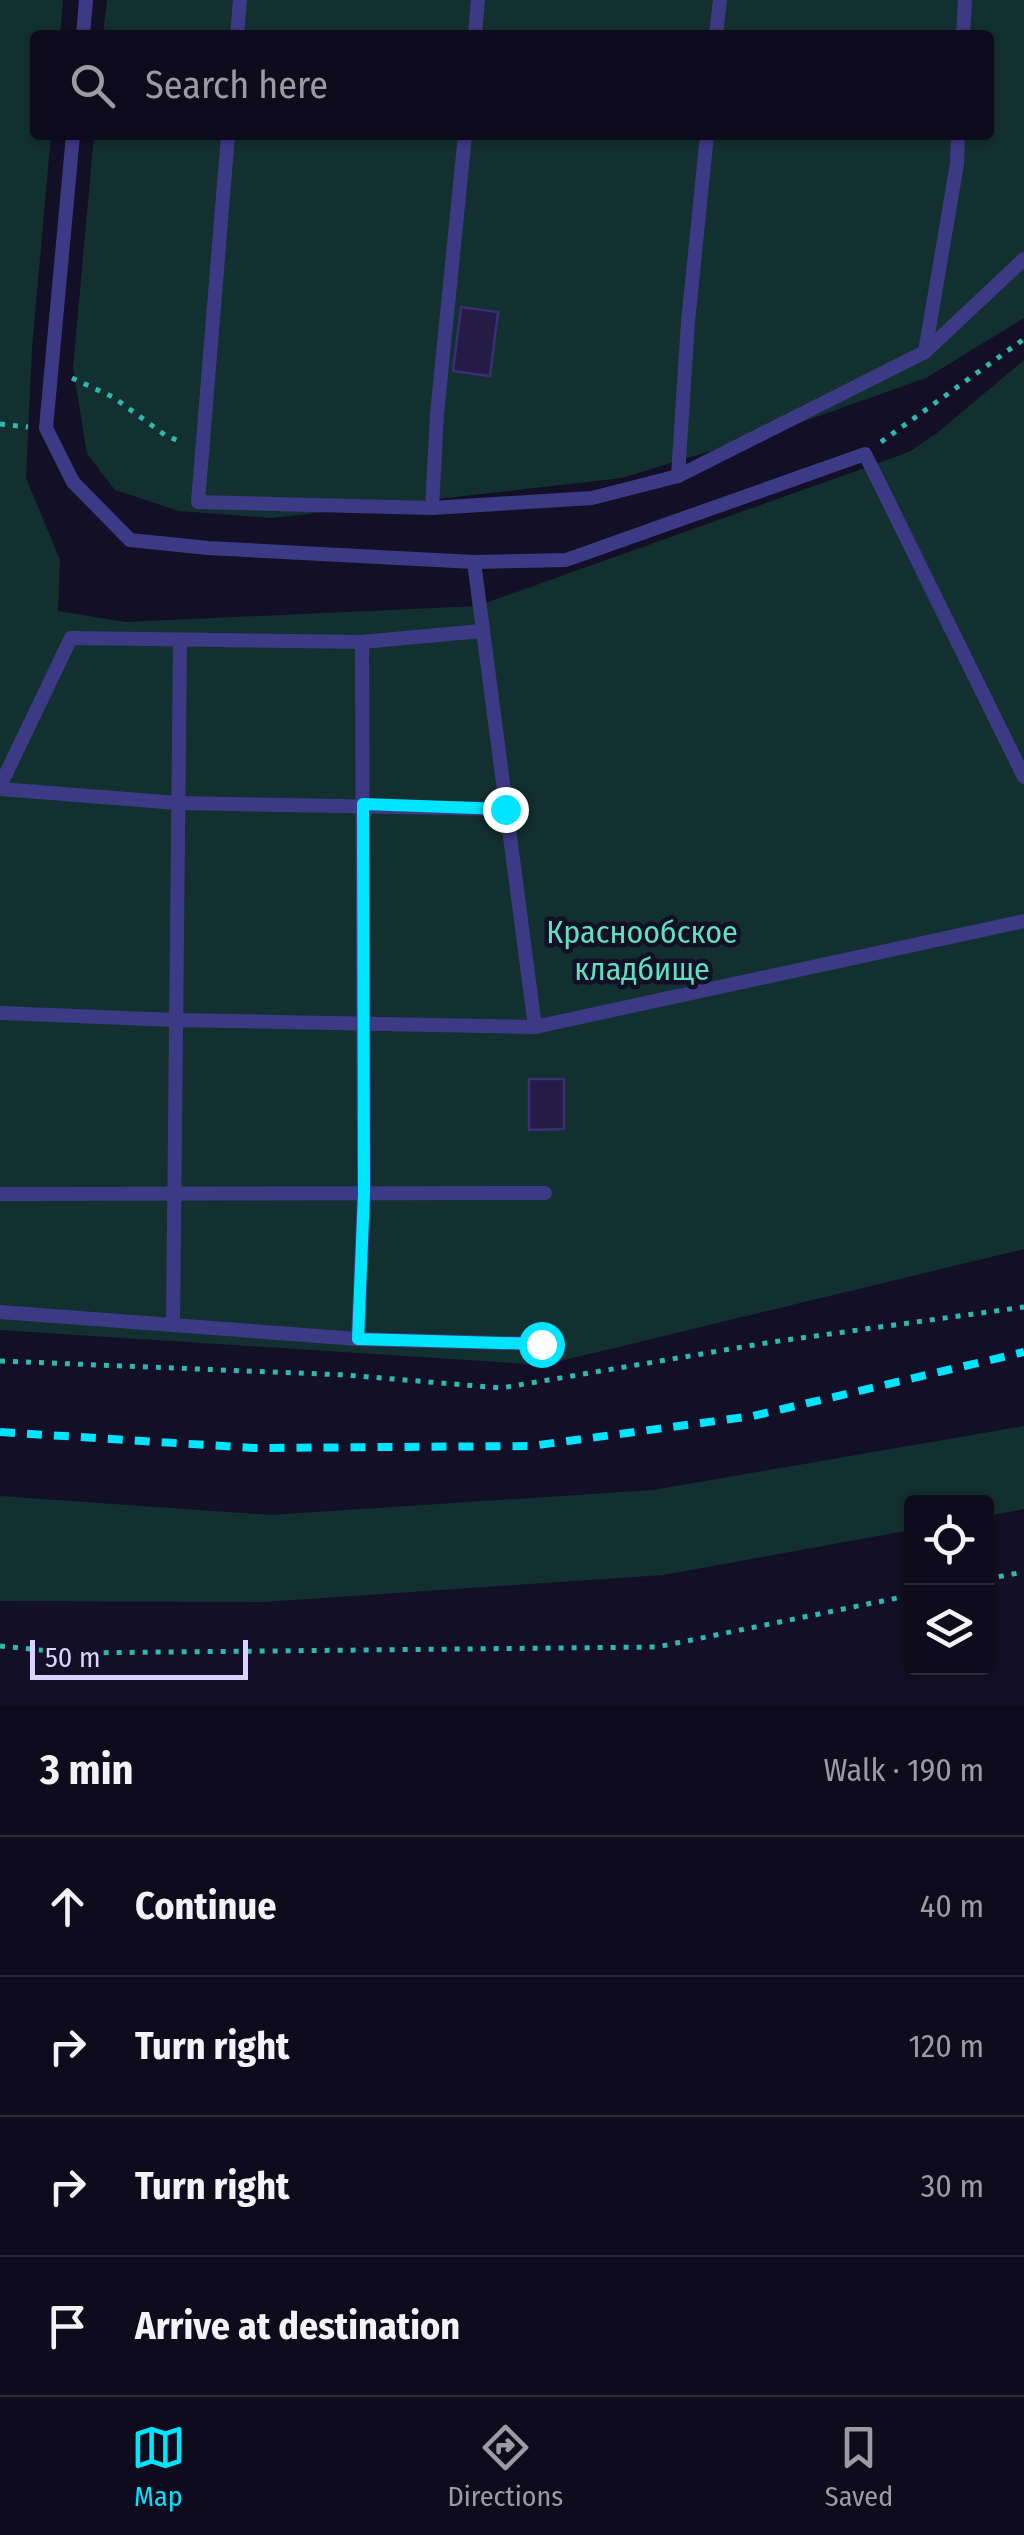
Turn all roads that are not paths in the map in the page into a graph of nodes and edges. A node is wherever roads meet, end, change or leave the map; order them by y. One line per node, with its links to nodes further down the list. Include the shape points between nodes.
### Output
1 (86, 0): 6 (lane)
2 (240, 0): 7 (lane)
3 (478, 0): 8 (lane)
4 (720, 0): 9 (lane)
5 (965, 0): 10 (lane)
6 (83, 30)
7 (237, 30)
8 (475, 30)
9 (717, 30)
10 (963, 30)
11 (73, 140): 20 (lane, via 46,428 73,482 130,540)
12 (228, 140): 19 (lane, via 198,502)
13 (463, 140): 19 (lane)
14 (706, 140): 18 (lane)
15 (958, 140): 17 (lane)
16 (1024, 258): 17 (lane)
17 (925, 352): 18 (lane)
18 (678, 476): 19 (lane, via 592,498)
19 (432, 508)
20 (474, 562): 21 (lane); 24 (lane, via 566,560 865,454)
21 (481, 631): 23 (lane); 28 (lane)
22 (180, 640): 23 (lane); 25 (lane, via 71,638); 26 (lane)
23 (362, 642): 27 (lane)
24 (1024, 776)
25 (0, 787): 26 (lane)
26 (178, 803): 27 (lane); 31 (lane)
27 (363, 804): 28 (lane); 32 (lane)
28 (505, 809): 33 (lane)
29 (1024, 921): 33 (lane)
30 (0, 1013): 31 (lane)
31 (176, 1020): 32 (lane); 34 (lane)
32 (363, 1024): 33 (lane); 37 (lane)
33 (535, 1027)
34 (174, 1193): 36 (lane); 37 (lane); 39 (lane)
35 (545, 1193): 37 (lane)
36 (0, 1194)
37 (364, 1194): 40 (lane)
38 (0, 1312): 39 (lane)
39 (173, 1326): 40 (lane)
40 (358, 1339): 41 (lane)
41 (541, 1344)

